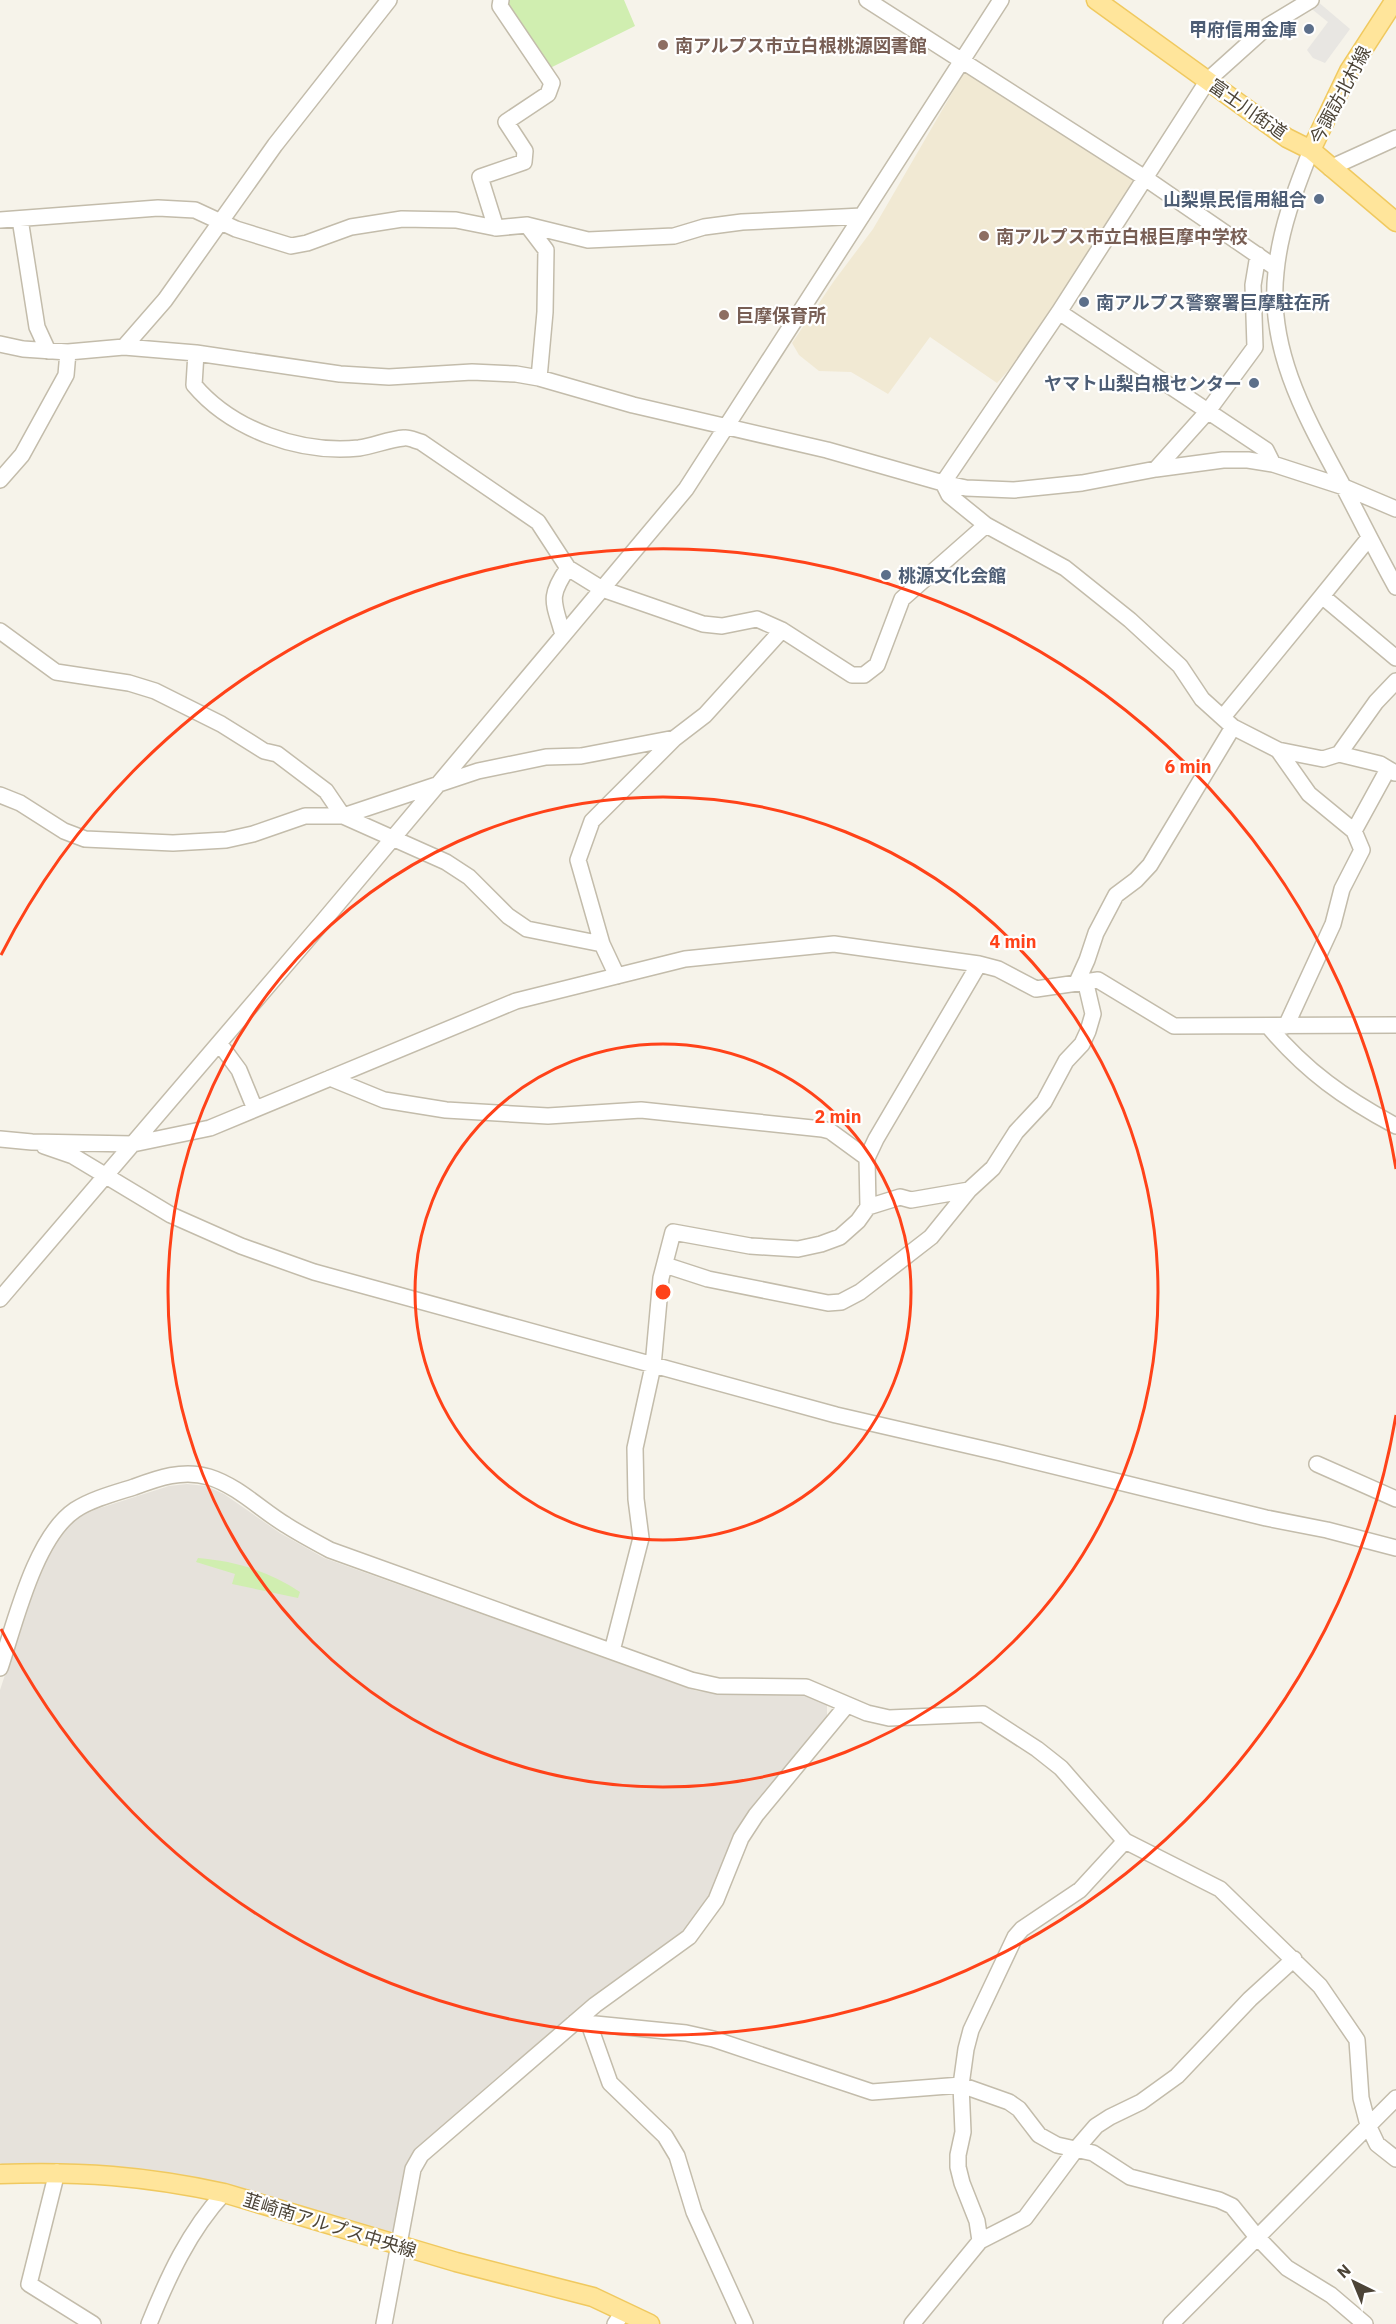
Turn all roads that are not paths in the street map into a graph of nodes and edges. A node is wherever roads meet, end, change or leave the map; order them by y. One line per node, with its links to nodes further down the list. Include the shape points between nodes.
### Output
1 (389, 0): 18 (street, via 309,100)
2 (501, 0): 21 (street, via 500,6 552,83 548,94 506,122 525,151 524,162 480,177)
3 (867, 0): 9 (street)
4 (1001, 0): 9 (street)
5 (1096, 0): 10 (main road, 富士川街道)
6 (1311, 0): 10 (street, via 1268,26)
7 (1395, 0): 12 (main road, 今諏訪北村線, via 1349,71)
8 (1396, 17): 12 (main road, 今諏訪北村線)
9 (961, 60): 14 (street); 15 (street)
10 (1208, 80): 12 (main road, 富士川街道, via 1287,138); 14 (street)
11 (1396, 138): 13 (street)
12 (1311, 150): 13 (main road, 富士川街道); 23 (street, via 1287,211)
13 (1330, 168): 19 (main road, 富士川街道)
14 (1145, 178): 22 (street); 24 (street)
15 (862, 216): 20 (street, via 742,222 637,239 588,240); 32 (street)
16 (20, 219): 17 (street); 18 (street, via 158,208 195,210); 27 (street, via 37,327)
17 (0, 220)
18 (222, 221): 21 (street, via 291,246 351,227 402,219 456,220); 26 (street, via 165,300)
19 (1396, 222)
20 (527, 225): 21 (street); 30 (street, via 546,250)
21 (496, 228)
22 (1258, 255): 23 (street); 31 (street, via 1253,285 1255,347)
23 (1276, 268): 37 (street, via 1276,311 1288,375)
24 (1059, 312): 31 (street); 36 (street)
25 (0, 344): 27 (street)
26 (124, 347): 28 (street); 29 (street)
27 (48, 351): 28 (street)
28 (68, 352): 35 (street, via 66,375 22,455)
29 (196, 353): 30 (street, via 340,374 494,372); 41 (street, via 194,385 236,420 271,437 338,449 406,437 421,442 538,522)
30 (539, 378): 32 (street)
31 (1208, 411): 33 (street, via 1266,450); 34 (street)
32 (727, 428): 36 (street, via 827,450); 43 (street, via 686,489)
33 (1273, 464): 34 (street, via 1222,460); 37 (street)
34 (1156, 469): 36 (street, via 1082,483 1014,490)
35 (0, 480)
36 (943, 483): 39 (street, via 949,495)
37 (1344, 487): 38 (street); 40 (street)
38 (1396, 509)
39 (986, 525): 45 (street, via 902,599 877,665 864,675 852,675); 50 (street, via 1065,568 1130,620 1180,666 1202,699)
40 (1369, 538): 42 (street); 44 (street)
41 (568, 568): 43 (street); 47 (street, via 555,587 554,599)
42 (1396, 587)
43 (602, 589): 45 (street, via 703,624 722,626 757,619); 47 (street)
44 (1322, 596): 48 (street); 50 (street)
45 (782, 630): 51 (street, via 705,715)
46 (0, 631): 57 (street, via 56,672 129,682 277,754 326,790)
47 (563, 635): 55 (street)
48 (1396, 658)
49 (1396, 681): 53 (street)
50 (1228, 722): 52 (street); 63 (street, via 1150,865 1116,895 1096,933)
51 (675, 738): 55 (street, via 581,756 546,757); 60 (street, via 592,821 578,860)
52 (1278, 750): 53 (street, via 1323,759); 58 (street, via 1309,794)
53 (1339, 754): 54 (street, via 1380,764)
54 (1392, 772): 58 (street)
55 (439, 783): 57 (street); 59 (street)
56 (0, 795): 57 (street, via 85,839 172,843 226,840 305,816)
57 (343, 816): 59 (street)
58 (1354, 831): 66 (street, via 1362,850)
59 (393, 838): 60 (street, via 469,877 508,916 527,929); 67 (street)
60 (602, 944): 62 (street)
61 (980, 964): 62 (street, via 834,944 685,959); 63 (street, via 1036,989); 74 (street)
62 (617, 976): 68 (street, via 516,1001)
63 (1081, 981): 65 (street, via 1098,980 1174,1026); 76 (street, via 1093,1014 1089,1031 1066,1061 1044,1102 1016,1132 993,1168)
64 (1396, 1025): 66 (street)
65 (1268, 1026): 66 (street); 70 (street, via 1322,1080)
66 (1286, 1026)
67 (219, 1043): 69 (street, via 239,1070); 73 (street)
68 (330, 1078): 69 (street); 74 (street, via 384,1100 446,1110 548,1116 640,1110 822,1129)
69 (255, 1109): 73 (street, via 210,1128)
70 (1396, 1126)
71 (0, 1138): 72 (street)
72 (32, 1142): 73 (street); 75 (street, via 73,1156)
73 (133, 1144): 75 (street)
74 (867, 1158): 77 (street)
75 (105, 1177): 79 (street); 80 (street, via 171,1215 314,1272)
76 (969, 1190): 77 (street, via 911,1200 900,1197); 78 (street, via 931,1237 860,1292 841,1302 828,1303 708,1279)
77 (868, 1207): 78 (street, via 840,1237 798,1249 750,1246 673,1232)
78 (665, 1265): 80 (street)
79 (0, 1299)
80 (653, 1366): 83 (street, via 836,1415); 84 (street, via 635,1448 641,1538)
81 (1317, 1464): 82 (street)
82 (1396, 1499)
83 (1396, 1548)
84 (612, 1651): 85 (street, via 330,1550 225,1485 188,1474 164,1476 93,1501 56,1527 30,1579); 86 (street, via 691,1680 727,1686 806,1687)
85 (0, 1668)
86 (847, 1705): 87 (street, via 889,1718 983,1714 1061,1768); 89 (street, via 756,1815 741,1838 716,1900 689,1937)
87 (1125, 1841): 88 (street, via 1220,1889); 90 (street, via 1080,1890 1015,1937 971,2030)
88 (1294, 1959): 92 (street, via 1320,1986 1357,2040 1361,2098); 93 (street, via 1177,2076 1141,2102 1096,2126)
89 (582, 2023): 90 (street, via 713,2039 872,2092); 100 (street, via 421,2155 413,2169); 106 (street, via 610,2082 665,2136 677,2157 694,2212)
90 (961, 2085): 93 (street, via 1009,2102 1039,2135 1057,2145); 99 (street, via 963,2132 958,2167)
91 (1396, 2098): 92 (street)
92 (1368, 2126): 94 (street, via 1377,2144); 98 (street)
93 (1077, 2148): 98 (street, via 1093,2153 1130,2177 1220,2200 1232,2206); 99 (street, via 1025,2218)
94 (1396, 2159)
95 (57, 2172): 96 (main road, 韮崎南アルプス中央線); 97 (main road, 韮崎南アルプス中央線, via 98,2173); 102 (street, via 29,2283)
96 (0, 2174)
97 (224, 2193): 100 (main road, 韮崎南アルプス中央線); 103 (street, via 204,2214 188,2240)
98 (1257, 2238): 108 (street); 109 (street, via 1287,2268 1331,2295)
99 (980, 2241): 107 (street)
100 (398, 2246): 101 (main road, 韮崎南アルプス中央線, via 593,2297); 104 (street)
101 (620, 2317): 105 (main road, 韮崎南アルプス中央線)
102 (93, 2324)
103 (148, 2324)
104 (384, 2324)
105 (650, 2324)
106 (745, 2324)
107 (912, 2324)
108 (1171, 2324)
109 (1365, 2324)

